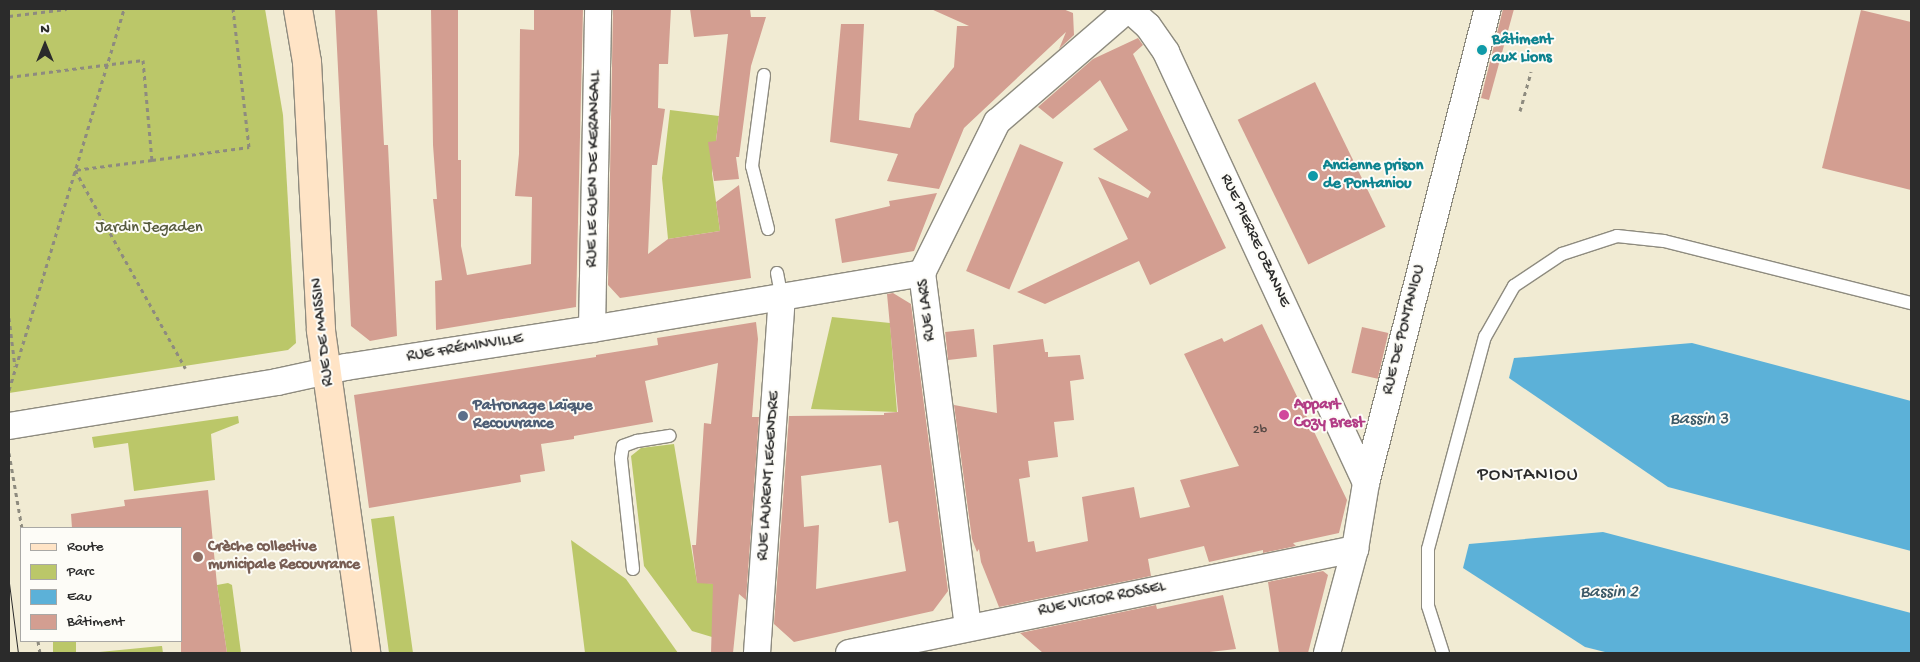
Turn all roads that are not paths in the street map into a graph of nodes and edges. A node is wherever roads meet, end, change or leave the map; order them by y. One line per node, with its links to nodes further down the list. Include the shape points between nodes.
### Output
1 (298, 9): 11 (street, RUE DE MAISSIN, via 307,62 321,332)
2 (598, 9): 10 (street, RUE LE GUEN DE KERANGALL)
3 (1129, 9): 7 (street, RUE LARS, via 997,122); 14 (street, RUE PIERRE OZANNE, via 1148,26 1166,52)
4 (1488, 9): 14 (street, RUE DE PONTANIOU)
5 (764, 75): 6 (lane, via 752,166)
6 (768, 229)
7 (922, 273): 8 (street, RUE FRÉMINVILLE); 17 (street, RUE LARS)
8 (779, 286): 10 (street, RUE FRÉMINVILLE); 21 (street, RUE LAURENT LEGENDRE)
9 (1911, 303): 24 (lane, via 1664,241 1617,236 1562,254 1514,286 1485,337 1428,549 1428,606)
10 (592, 330): 11 (street, RUE FRÉMINVILLE)
11 (327, 371): 12 (street, RUE FRÉMINVILLE); 20 (street, RUE DE MAISSIN)
12 (9, 426)
13 (670, 436): 16 (lane, via 622,446 620,458)
14 (1366, 483): 15 (street, RUE DE PONTANIOU)
15 (1354, 549): 17 (street, RUE VICTOR ROSSEL); 23 (street, RUE DE PONTANIOU)
16 (634, 569)
17 (968, 627): 18 (street, RUE VICTOR ROSSEL)
18 (925, 645): 19 (street, RUE VICTOR ROSSEL)
19 (893, 649): 22 (street, RUE VICTOR ROSSEL)
20 (366, 653)
21 (757, 653)
22 (849, 653)
23 (1327, 653)
24 (1443, 653)

